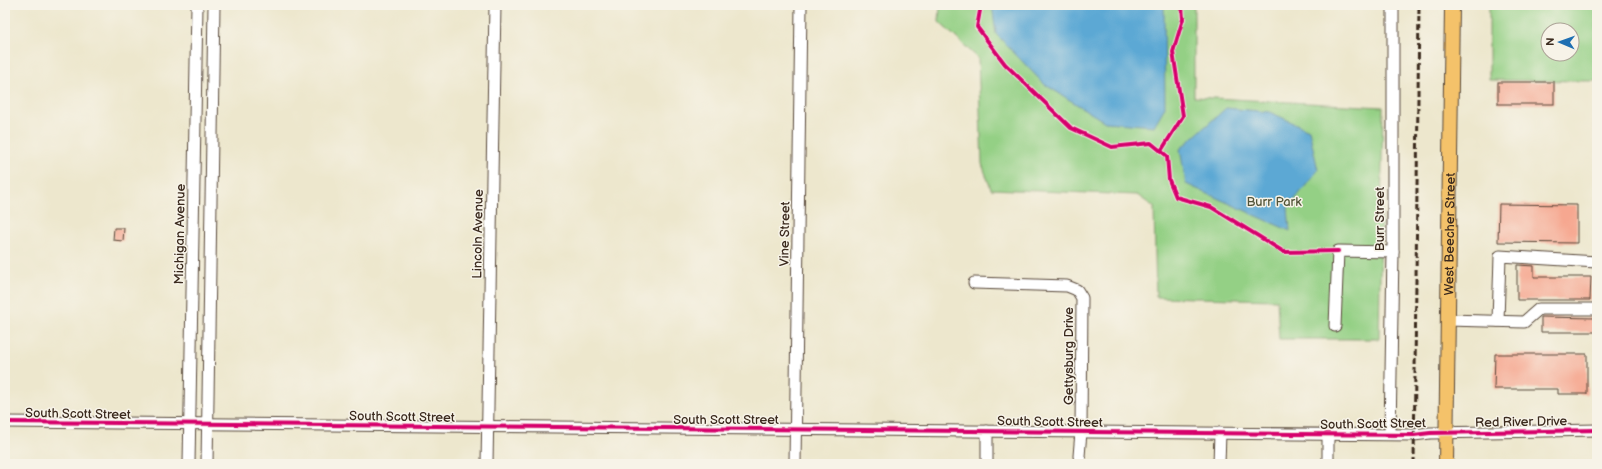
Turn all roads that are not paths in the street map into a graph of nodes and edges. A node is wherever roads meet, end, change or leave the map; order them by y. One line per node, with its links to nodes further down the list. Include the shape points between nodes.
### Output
1 (197, 5): 15 (street, Michigan Avenue)
2 (214, 5): 16 (street)
3 (495, 5): 17 (street, Lincoln Avenue)
4 (801, 5): 18 (street, Vine Street)
5 (1393, 5): 7 (street, Burr Street)
6 (1452, 5): 11 (main road, West Beecher Street)
7 (1393, 252): 13 (street, via 1338,251); 25 (street, Burr Street)
8 (1597, 262): 12 (street, via 1500,256)
9 (974, 283): 21 (street, Gettysburg Drive, via 1067,286 1077,290 1082,298)
10 (1597, 309): 12 (street, via 1539,309 1524,322)
11 (1447, 320): 12 (street); 23 (main road, West Beecher Street)
12 (1498, 321)
13 (1335, 326)
14 (5, 422): 15 (street, South Scott Street)
15 (190, 424): 16 (street, South Scott Street); 26 (street, Michigan Avenue)
16 (208, 424): 17 (street, South Scott Street); 27 (street)
17 (488, 427): 18 (street, South Scott Street); 28 (street, Lincoln Avenue)
18 (796, 430): 20 (street, South Scott Street); 29 (street, Vine Street)
19 (1597, 430): 23 (street, Red River Drive)
20 (986, 431): 21 (street, South Scott Street); 30 (street)
21 (1081, 432): 22 (street, South Scott Street); 31 (street, Gettysburg Drive)
22 (1220, 432): 24 (street, South Scott Street); 32 (street)
23 (1446, 433): 25 (street, South Scott Street); 34 (main road, West Beecher Street)
24 (1328, 434): 25 (street, South Scott Street); 33 (street)
25 (1390, 434)
26 (189, 464)
27 (207, 464)
28 (488, 464)
29 (795, 464)
30 (987, 464)
31 (1081, 464)
32 (1219, 464)
33 (1328, 464)
34 (1446, 464)

